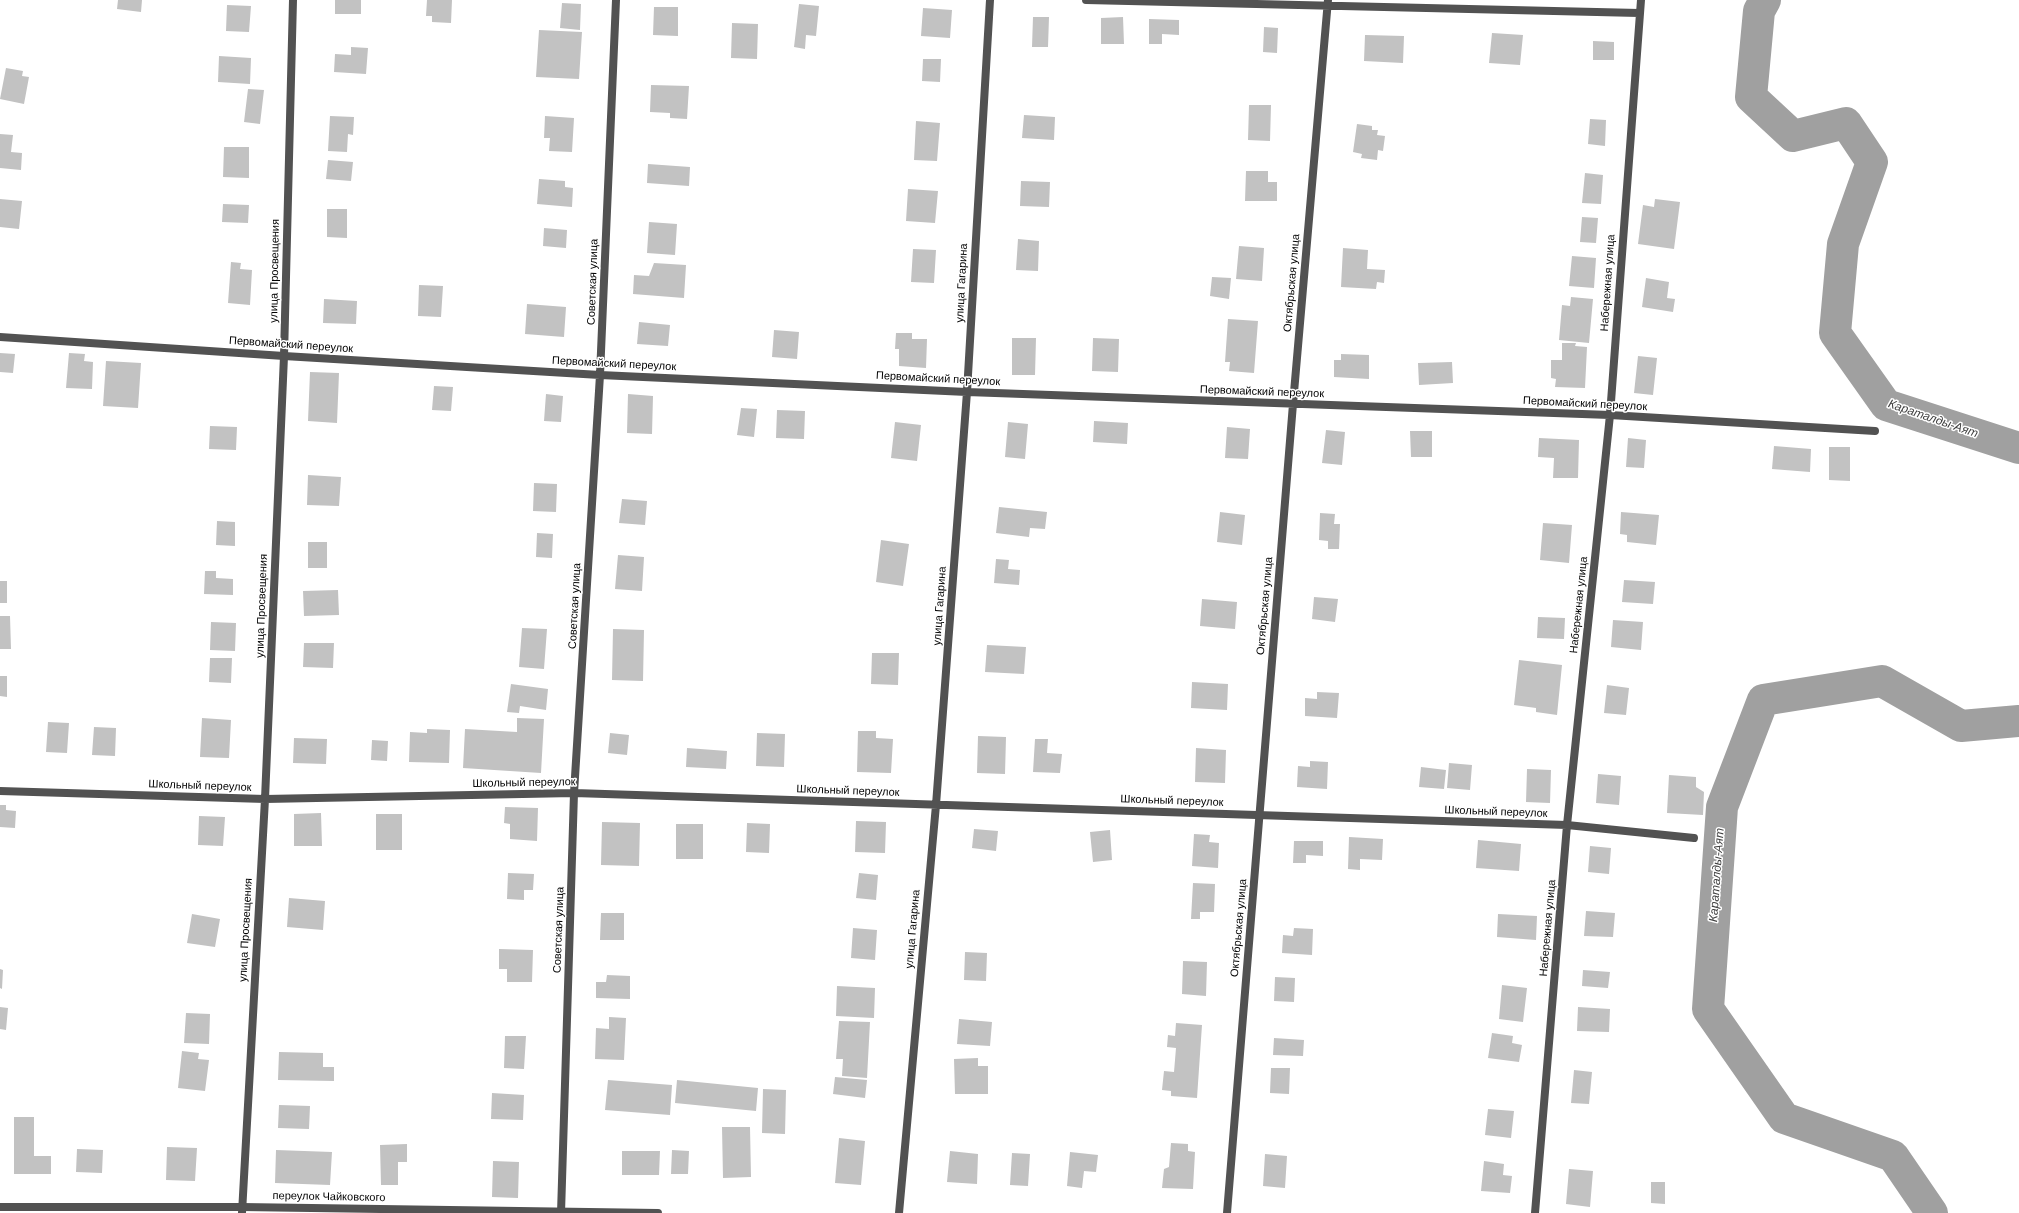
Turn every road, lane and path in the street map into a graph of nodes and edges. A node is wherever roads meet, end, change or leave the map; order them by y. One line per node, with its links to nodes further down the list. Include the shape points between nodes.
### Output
1 (293, 0): 9 (street, улица Просвещения)
2 (616, 0): 10 (street, Советская улица)
3 (990, 0): 11 (street, улица Гагарина)
4 (1086, 0): 6 (street)
5 (1641, 0): 7 (street, Набережная улица)
6 (1327, 3): 7 (street); 12 (street, Октябрьская улица)
7 (1640, 13): 13 (street, Набережная улица)
8 (0, 337): 9 (street, Первомайский переулок)
9 (284, 356): 10 (street, Первомайский переулок); 17 (street, улица Просвещения)
10 (600, 375): 11 (street, Первомайский переулок); 16 (street, Советская улица)
11 (967, 392): 12 (street, Первомайский переулок); 18 (street, улица Гагарина)
12 (1292, 404): 13 (street, Первомайский переулок); 19 (street, Октябрьская улица)
13 (1610, 415): 14 (street, Первомайский переулок); 20 (street, Набережная улица)
14 (1875, 431)
15 (0, 791): 17 (street, Школьный переулок)
16 (574, 794): 17 (street, Школьный переулок); 18 (street, Школьный переулок); 24 (street, Советская улица)
17 (265, 799): 23 (street, улица Просвещения)
18 (936, 805): 19 (street, Школьный переулок); 26 (street, улица Гагарина)
19 (1260, 815): 20 (street, Школьный переулок); 27 (street, Октябрьская улица)
20 (1567, 825): 21 (street, Школьный переулок); 28 (street, Набережная улица)
21 (1694, 838)
22 (0, 1207): 23 (street, переулок Чайковского)
23 (242, 1210): 24 (street, переулок Чайковского)
24 (561, 1212): 25 (street, переулок Чайковского)
25 (658, 1213)
26 (899, 1213)
27 (1227, 1213)
28 (1535, 1213)

